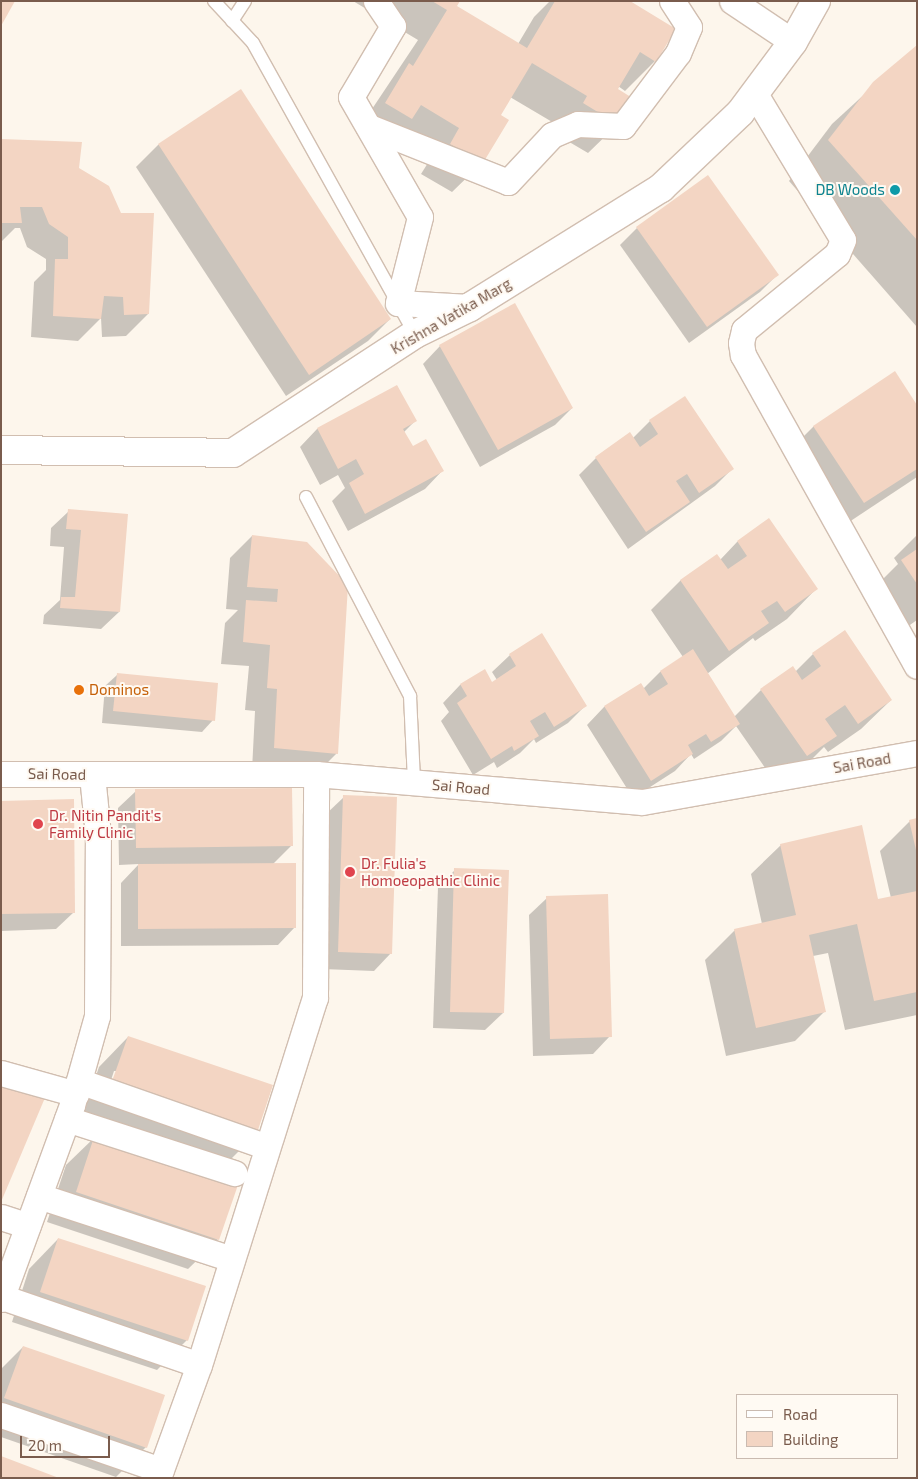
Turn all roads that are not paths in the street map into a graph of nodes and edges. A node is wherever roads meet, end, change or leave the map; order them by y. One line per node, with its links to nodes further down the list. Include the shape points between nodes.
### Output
1 (214, 1): 7 (lane)
2 (245, 1): 7 (lane)
3 (376, 1): 10 (street, via 393,26 351,97)
4 (672, 1): 10 (street, via 689,28 678,53 623,126 578,124 552,135 508,182)
5 (732, 1): 8 (street)
6 (816, 1): 8 (street, Krishna Vatika Marg)
7 (232, 21): 11 (lane, via 254,43)
8 (793, 42): 9 (street, Krishna Vatika Marg)
9 (755, 94): 12 (street, Krishna Vatika Marg, via 740,113 661,188); 16 (street, via 842,240 836,254 744,330 741,343 744,356)
10 (372, 128): 11 (street, via 420,217)
11 (398, 303): 12 (street); 13 (lane)
12 (470, 307): 13 (street, Krishna Vatika Marg)
13 (415, 334): 14 (street, Krishna Vatika Marg, via 233,453)
14 (1, 450)
15 (306, 497): 21 (lane, via 410,696)
16 (917, 666)
17 (917, 753): 21 (street, Sai Road, via 642,802)
18 (1, 774): 19 (street, Sai Road)
19 (92, 774): 20 (street, Sai Road); 23 (street, via 98,835 98,1016)
20 (316, 774): 21 (street, Sai Road); 25 (street, via 314,998)
21 (414, 782)
22 (1, 1073): 23 (street)
23 (77, 1087): 24 (street); 25 (street)
24 (67, 1119): 26 (street); 27 (street)
25 (267, 1147): 30 (street)
26 (234, 1173)
27 (39, 1196): 29 (street); 30 (street)
28 (1, 1217): 29 (street)
29 (28, 1226): 31 (street)
30 (232, 1259): 32 (street)
31 (2, 1298): 32 (street)
32 (199, 1365): 34 (street)
33 (1, 1415): 34 (street)
34 (159, 1474)

